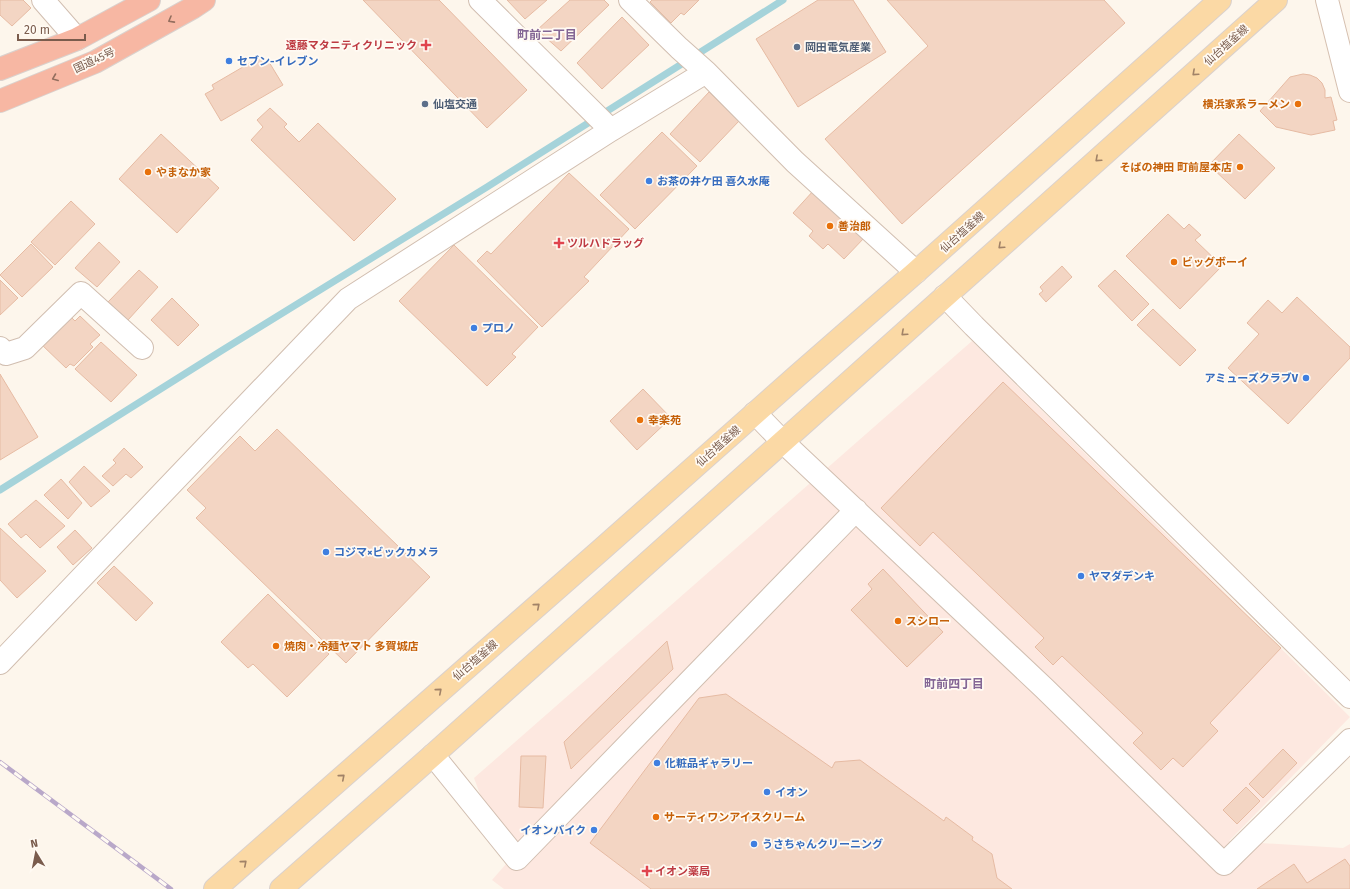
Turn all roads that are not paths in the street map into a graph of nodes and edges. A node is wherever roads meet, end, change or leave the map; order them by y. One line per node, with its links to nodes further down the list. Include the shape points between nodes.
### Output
1 (43, 0): 9 (street)
2 (149, 0): 9 (highway)
3 (204, 0): 13 (highway, 国道45号, one-way to 13, via 94,62)
4 (480, 0): 14 (street)
5 (1220, 0): 15 (main road, 仙台塩釜線)
6 (1276, 0): 16 (main road, 仙台塩釜線, one-way to 16)
7 (1327, 0): 12 (street)
8 (638, 3): 11 (street)
9 (78, 39): 10 (highway)
10 (0, 69)
11 (703, 70): 14 (street); 15 (street, via 795,162)
12 (1350, 91)
13 (0, 100)
14 (608, 127): 22 (street, via 348,299)
15 (916, 272): 19 (main road, 仙台塩釜線)
16 (945, 296): 20 (main road, 仙台塩釜線, one-way to 20); 23 (street)
17 (0, 348): 18 (street, via 6,354 25,348 81,292)
18 (142, 348)
19 (756, 413): 20 (street); 26 (main road, 仙台塩釜線, one-way to 19)
20 (783, 442): 21 (street); 25 (main road, 仙台塩釜線)
21 (856, 510): 24 (street, via 1224,864); 25 (street, via 517,859)
22 (0, 663)
23 (1350, 697)
24 (1350, 740)
25 (433, 755): 27 (main road, 仙台塩釜線)
26 (215, 889)
27 (281, 889)

